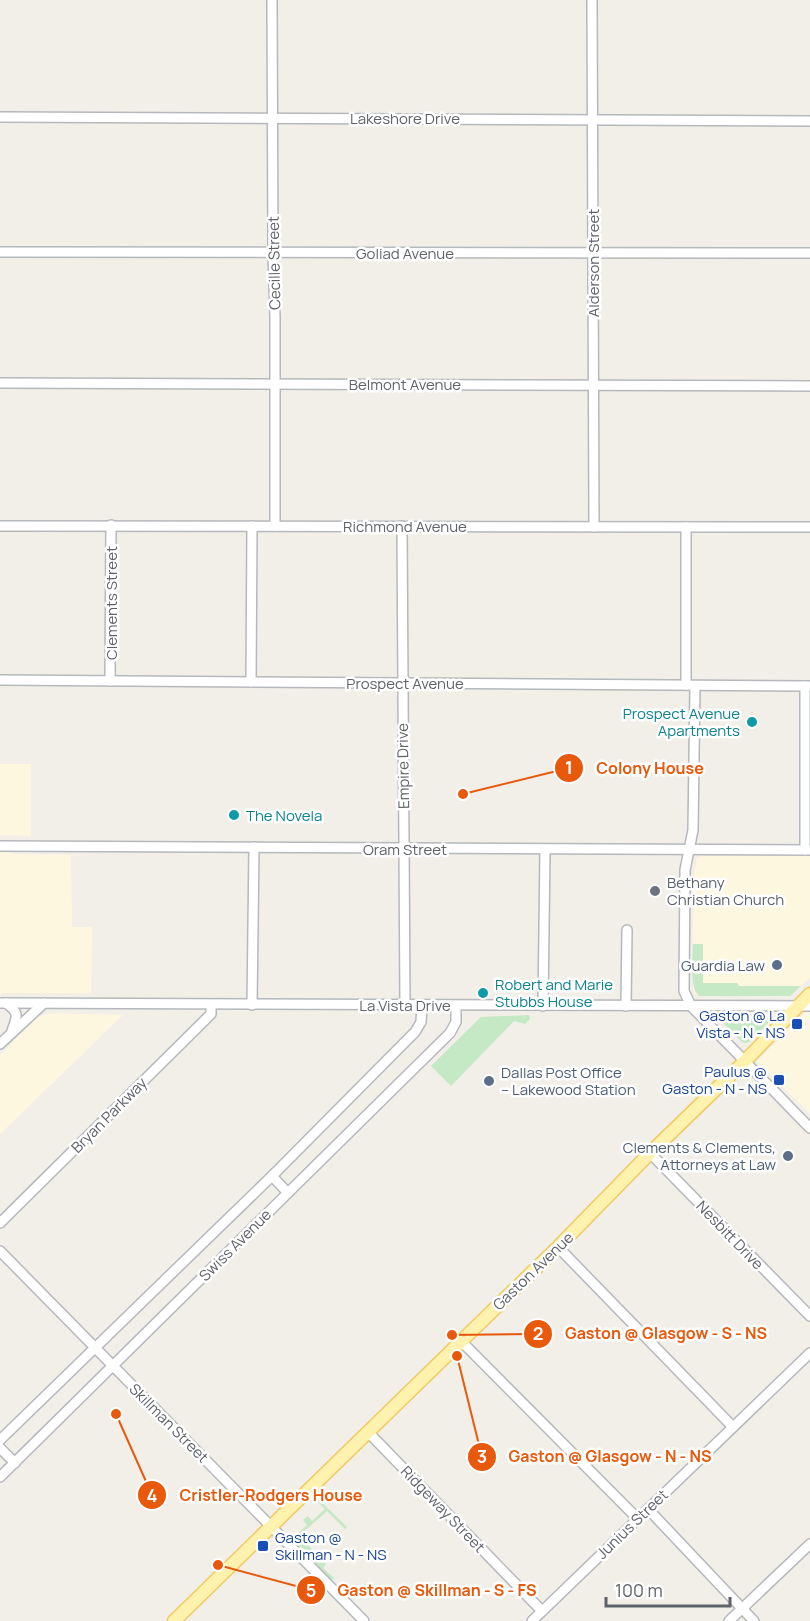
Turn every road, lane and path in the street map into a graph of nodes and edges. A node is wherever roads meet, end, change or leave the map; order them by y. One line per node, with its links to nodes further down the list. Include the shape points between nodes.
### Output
1 (272, 0): 4 (street, Cecille Street)
2 (592, 0): 5 (street, Alderson Street)
3 (0, 117): 4 (street, Lakeshore Drive)
4 (272, 118): 5 (street, Lakeshore Drive); 8 (street, Cecille Street)
5 (592, 119): 6 (street, Lakeshore Drive); 10 (street, Alderson Street)
6 (810, 120)
7 (0, 252): 8 (street, Goliad Avenue)
8 (273, 252): 10 (street, Goliad Avenue); 12 (street, Cecille Street)
9 (810, 253): 10 (street, Goliad Avenue)
10 (593, 254): 13 (street, Alderson Street)
11 (0, 383): 12 (street, Belmont Avenue)
12 (274, 384): 13 (street, Belmont Avenue); 18 (street, Cecille Street)
13 (593, 385): 14 (street, Belmont Avenue); 20 (street, Alderson Street)
14 (810, 386)
15 (111, 525): 16 (street, Richmond Avenue); 17 (street, Richmond Avenue); 24 (street, Clements Street)
16 (0, 526)
17 (252, 526): 18 (street, Richmond Avenue); 25 (street)
18 (275, 526): 19 (street, Richmond Avenue)
19 (402, 526): 20 (street, Richmond Avenue); 26 (street, Empire Drive)
20 (594, 527): 21 (street, Richmond Avenue)
21 (686, 527): 22 (street, Richmond Avenue); 27 (street)
22 (810, 527)
23 (0, 680): 24 (street, Prospect Avenue)
24 (110, 681): 25 (street, Prospect Avenue)
25 (251, 682): 26 (street, Prospect Avenue)
26 (402, 682): 27 (street, Prospect Avenue); 31 (street, Empire Drive)
27 (690, 685): 28 (street, Prospect Avenue); 33 (street, via 693,830)
28 (807, 686): 34 (street)
29 (0, 846): 30 (street, Oram Street)
30 (254, 848): 31 (street, Oram Street); 40 (street)
31 (404, 849): 32 (street, Oram Street); 41 (street, Empire Drive)
32 (544, 850): 33 (street, Oram Street); 44 (street)
33 (688, 850): 34 (street, Oram Street); 46 (street, via 684,991)
34 (808, 850)
35 (627, 930): 45 (street)
36 (810, 994): 47 (main road, Gaston Avenue)
37 (3, 1003): 38 (street, La Vista Drive); 49 (street, via 17,1014)
38 (44, 1003): 39 (street, La Vista Drive); 49 (street)
39 (211, 1005): 40 (street, La Vista Drive); 56 (street, Bryan Parkway, via 211,1014)
40 (252, 1005): 41 (street, La Vista Drive)
41 (405, 1006): 42 (street, La Vista Drive)
42 (422, 1006): 43 (street, La Vista Drive); 54 (street, Swiss Avenue, via 421,1022 415,1032)
43 (456, 1006): 44 (street, La Vista Drive); 55 (street, Swiss Avenue, via 456,1022 450,1033)
44 (543, 1006): 45 (street, La Vista Drive)
45 (626, 1006): 46 (street, La Vista Drive)
46 (691, 1006): 47 (street, La Vista Drive); 51 (street)
47 (797, 1006): 48 (street, La Vista Drive); 51 (main road, Gaston Avenue)
48 (810, 1006)
49 (11, 1034): 50 (street)
50 (0, 1044)
51 (745, 1061): 52 (street); 53 (main road, Gaston Avenue)
52 (810, 1128)
53 (650, 1153): 57 (main road, Gaston Avenue); 59 (street, Nesbitt Drive)
54 (272, 1176): 55 (street); 61 (street, Swiss Avenue)
55 (288, 1192): 63 (street, Swiss Avenue)
56 (0, 1223)
57 (558, 1247): 60 (main road, Gaston Avenue); 64 (street)
58 (0, 1251): 61 (street, Skillman Street)
59 (810, 1316)
60 (462, 1341): 65 (main road, Gaston Avenue); 71 (street)
61 (94, 1348): 63 (street, Skillman Street); 66 (street, Swiss Avenue)
62 (810, 1353): 64 (street, Junius Street)
63 (113, 1367): 68 (street, Swiss Avenue); 72 (street, Skillman Street)
64 (733, 1427): 70 (street, Junius Street)
65 (368, 1432): 72 (main road, Gaston Avenue); 75 (street, Ridgeway Street)
66 (0, 1440)
67 (0, 1448): 68 (street)
68 (15, 1463): 69 (street, Swiss Avenue)
69 (0, 1478)
70 (648, 1509): 71 (street, Junius Street); 74 (street)
71 (638, 1520): 75 (street, Junius Street)
72 (271, 1526): 76 (main road, Gaston Avenue); 77 (street, Skillman Street)
73 (810, 1544): 74 (street)
74 (742, 1609): 79 (street); 80 (street)
75 (542, 1611): 78 (street, Junius Street)
76 (177, 1620)
77 (364, 1621)
78 (532, 1621)
79 (729, 1621)
80 (754, 1621)

